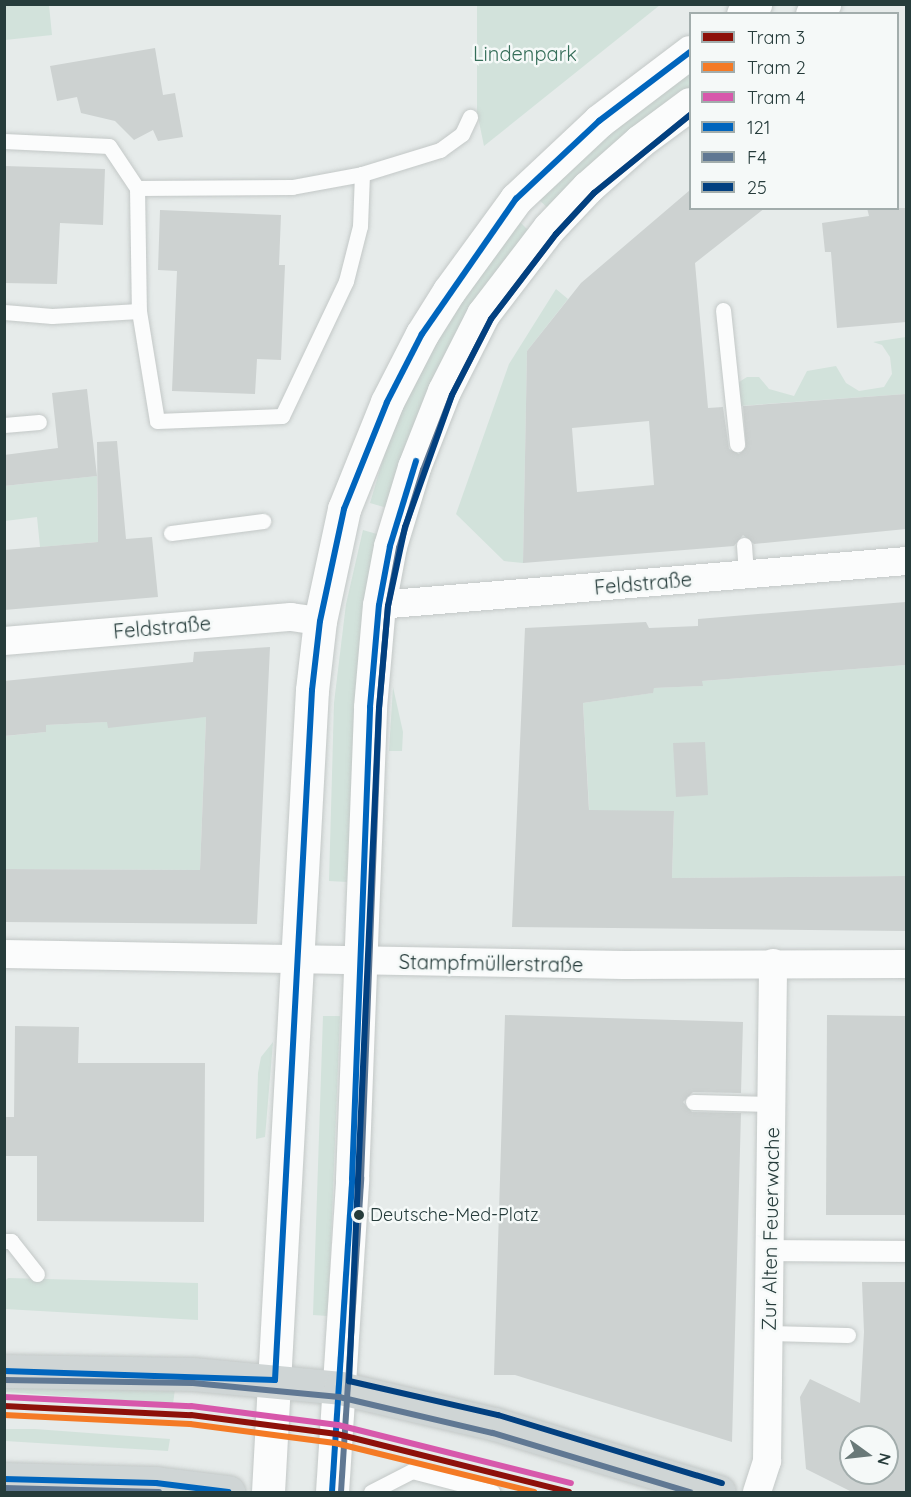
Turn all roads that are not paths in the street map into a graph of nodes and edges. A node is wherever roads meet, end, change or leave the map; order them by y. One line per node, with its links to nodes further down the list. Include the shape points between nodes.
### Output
1 (689, 53): 19 (main road, via 599,121 536,178 448,291 387,402 344,509)
2 (689, 105): 18 (main road, via 588,187 549,228 483,314 444,391 414,467 390,546)
3 (470, 117): 5 (lane, via 462,134 440,150)
4 (4, 141): 6 (lane, via 109,146)
5 (362, 174): 6 (lane, via 292,187); 8 (lane, via 360,226 346,281 282,416 157,421)
6 (137, 188): 8 (lane)
7 (723, 310): 12 (lane)
8 (140, 311): 9 (lane, via 52,316)
9 (4, 312)
10 (39, 422): 11 (lane)
11 (4, 425)
12 (737, 444)
13 (263, 521): 14 (lane)
14 (171, 533)
15 (744, 545): 17 (lane)
16 (906, 561): 17 (street, Feldstraße)
17 (746, 574): 18 (street, Feldstraße)
18 (379, 605): 23 (main road)
19 (320, 621): 20 (street, Feldstraße, via 291,617); 22 (main road, via 312,690)
20 (4, 641)
21 (4, 954): 22 (street, Stampfmüllerstraße)
22 (301, 958): 23 (street, Stampfmüllerstraße); 35 (main road)
23 (358, 960): 24 (street, Stampfmüllerstraße); 36 (main road, via 352,1179)
24 (773, 963): 25 (street, Stampfmüllerstraße); 27 (street, Zur Alten Feuerwache)
25 (906, 964)
26 (693, 1102): 27 (lane)
27 (772, 1104): 29 (street, Zur Alten Feuerwache)
28 (4, 1241): 31 (lane, via 11,1241)
29 (770, 1250): 30 (street); 32 (street, Zur Alten Feuerwache)
30 (906, 1251)
31 (37, 1274)
32 (768, 1333): 33 (lane); 44 (street, Zur Alten Feuerwache, via 767,1461)
33 (848, 1335)
34 (4, 1371): 35 (main road)
35 (275, 1380): 36 (main road); 39 (main road)
36 (340, 1388): 40 (main road); 43 (main road, via 495,1424)
37 (4, 1479): 38 (main road, via 156,1483)
38 (228, 1492)
39 (268, 1492)
40 (332, 1492)
41 (371, 1492): 42 (lane, via 412,1471)
42 (492, 1492)
43 (719, 1492)
44 (757, 1492)

